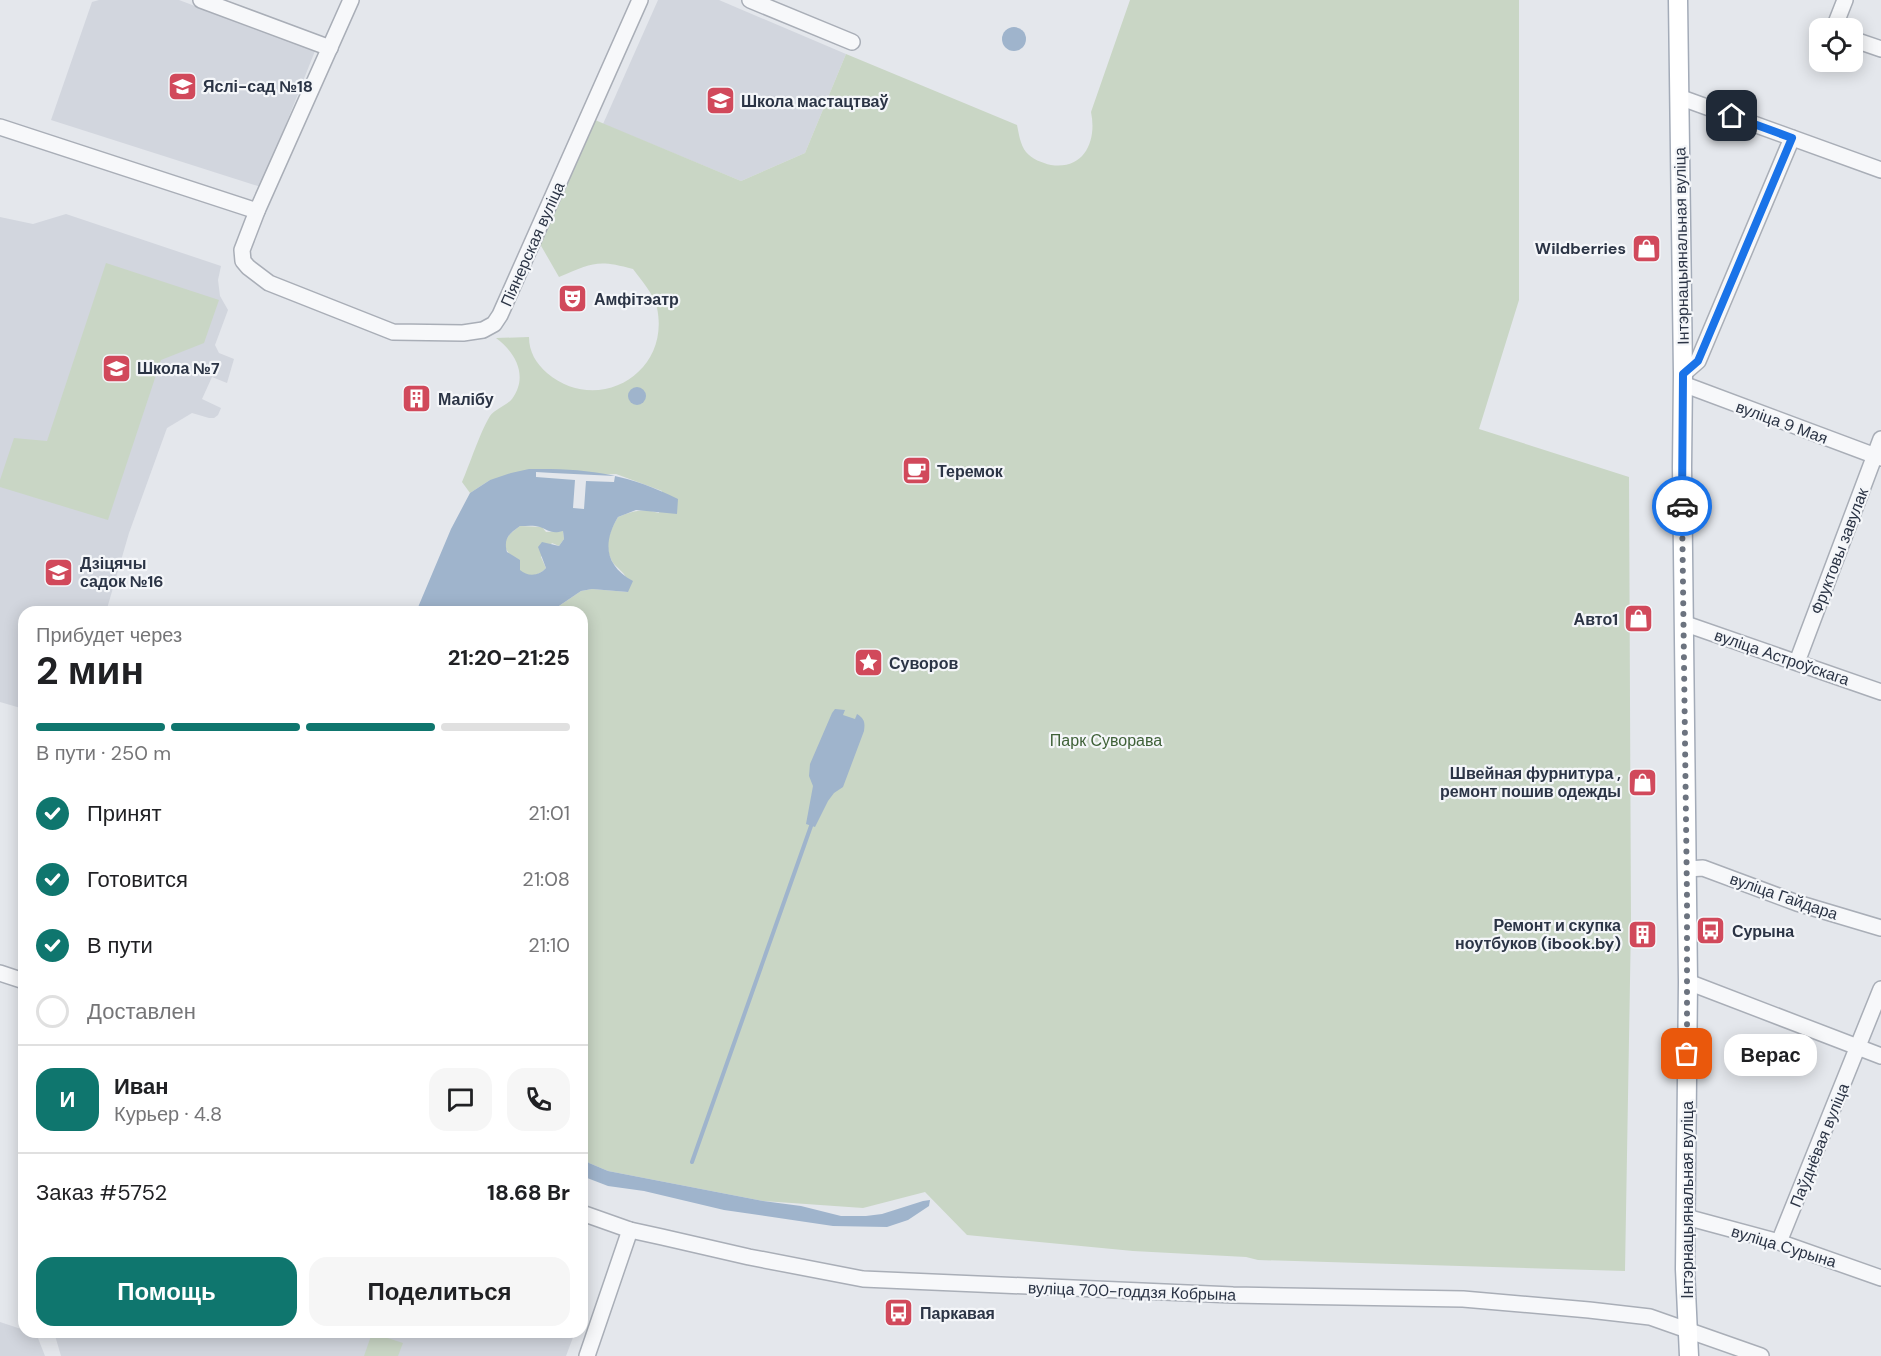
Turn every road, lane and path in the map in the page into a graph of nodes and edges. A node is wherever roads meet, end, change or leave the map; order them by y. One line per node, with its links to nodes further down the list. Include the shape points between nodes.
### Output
1 (201, 0): 11 (street)
2 (351, 0): 11 (street)
3 (640, 0): 17 (street, Піянерская вуліца, via 494,324 463,333 393,332 269,283 243,261 242,250)
4 (750, 0): 7 (street)
5 (1678, 0): 13 (main road, Інтэрнацыянальная вуліца)
6 (1845, 0): 8 (street)
7 (780, 6): 9 (street)
8 (1838, 18)
9 (852, 42)
10 (1863, 43): 12 (street)
11 (330, 48): 17 (street)
12 (1881, 49)
13 (1679, 97): 15 (street); 18 (main road, Інтэрнацыянальная вуліца)
14 (0, 127): 17 (street)
15 (1792, 138): 16 (street); 18 (street, via 1698,361)
16 (1881, 170)
17 (257, 211)
18 (1683, 379): 20 (street, вуліца 9 Мая); 21 (main road, Інтэрнацыянальная вуліца)
19 (1881, 439): 20 (street, Фруктовы завулак)
20 (1878, 457): 22 (street, Фруктовы завулак)
21 (1683, 623): 22 (street, вуліца Астроўскага); 24 (main road, Інтэрнацыянальная вуліца)
22 (1797, 662): 23 (street, вуліца Астроўскага)
23 (1881, 692)
24 (1687, 869): 25 (street, вуліца Гайдара, via 1703,868 1797,903); 28 (main road, Інтэрнацыянальная вуліца)
25 (1881, 928)
26 (0, 973): 27 (street)
27 (18, 979)
28 (1688, 982): 30 (street); 33 (main road, Інтэрнацыянальная вуліца)
29 (1881, 989): 30 (street, Паўднёвая вуліца)
30 (1858, 1048): 31 (street); 35 (street, Паўднёвая вуліца)
31 (1881, 1056)
32 (588, 1215): 34 (street, вуліца 700-годдзя Кобрына)
33 (1686, 1217): 35 (street, вуліца Сурына); 37 (main road, Інтэрнацыянальная вуліца)
34 (630, 1230): 37 (street, вуліца 700-годдзя Кобрына, via 863,1279 1233,1295 1463,1299 1650,1317); 38 (street)
35 (1779, 1242): 36 (street, вуліца Сурына)
36 (1881, 1278)
37 (1688, 1329): 39 (main road, Інтэрнацыянальная вуліца); 40 (street, вуліца 700-годдзя Кобрына)
38 (587, 1356)
39 (1689, 1356)
40 (1761, 1356)

